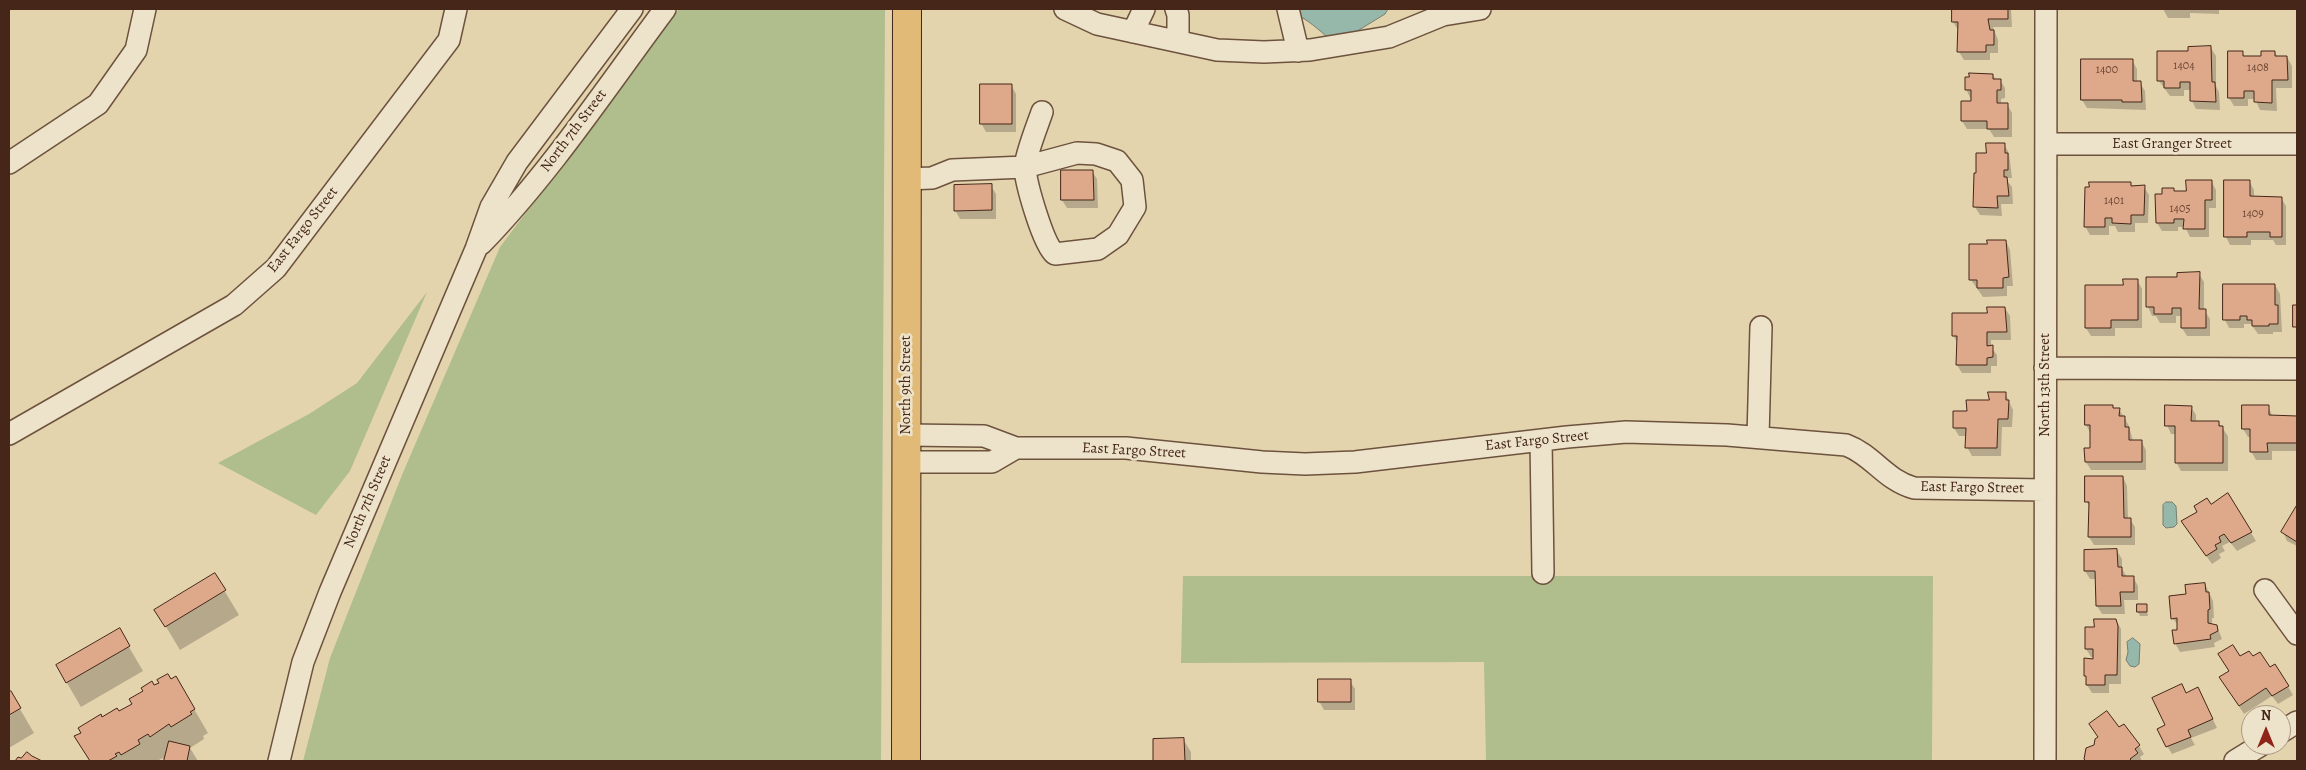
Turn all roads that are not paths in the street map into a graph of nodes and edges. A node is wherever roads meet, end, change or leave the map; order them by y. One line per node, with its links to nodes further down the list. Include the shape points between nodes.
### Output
1 (145, 9): 19 (street, via 136,50 98,104)
2 (456, 9): 26 (street, East Fargo Street, via 449,40 276,268 234,305)
3 (632, 9): 22 (street, North 7th Street, via 517,162 491,206)
4 (907, 9): 21 (main road, North 9th Street)
5 (1065, 9): 13 (street, via 1096,24)
6 (1144, 9): 13 (street)
7 (1176, 9): 14 (street)
8 (1288, 9): 15 (street)
9 (1480, 9): 12 (street)
10 (2046, 9): 17 (street, North 13th Street)
11 (662, 10): 22 (street, North 7th Street, via 536,182)
12 (1446, 12): 15 (street, via 1389,37)
13 (1134, 32): 14 (street)
14 (1178, 42): 15 (street, via 1216,50)
15 (1298, 51)
16 (1042, 112): 20 (street)
17 (2046, 144): 18 (street, East Granger Street); 24 (street, North 13th Street)
18 (2297, 144)
19 (9, 162)
20 (1025, 167): 20 (street, via 1077,152 1117,161 1132,180 1135,207 1118,235 1098,250 1055,254 1042,234); 21 (street, via 952,170 932,178)
21 (906, 178): 27 (main road, North 9th Street)
22 (476, 249): 36 (street, North 7th Street, via 326,601 303,662)
23 (1761, 327): 28 (street)
24 (2045, 368): 25 (street); 32 (street, North 13th Street)
25 (2297, 369)
26 (9, 434)
27 (906, 435): 30 (street, East Fargo Street, via 984,436); 31 (main road, North 9th Street)
28 (1758, 438): 29 (street, East Fargo Street, via 1636,432); 32 (street, East Fargo Street, via 1846,445 1865,455 1894,481 1914,488)
29 (1541, 440): 30 (street, East Fargo Street, via 1323,464 1262,462 1126,448); 33 (street)
30 (1016, 448): 31 (street, via 986,463)
31 (906, 462): 37 (main road, North 9th Street)
32 (2045, 490): 38 (street, North 13th Street)
33 (1543, 572)
34 (2265, 590): 35 (street)
35 (2297, 634)
36 (279, 761)
37 (906, 761)
38 (2045, 761)

